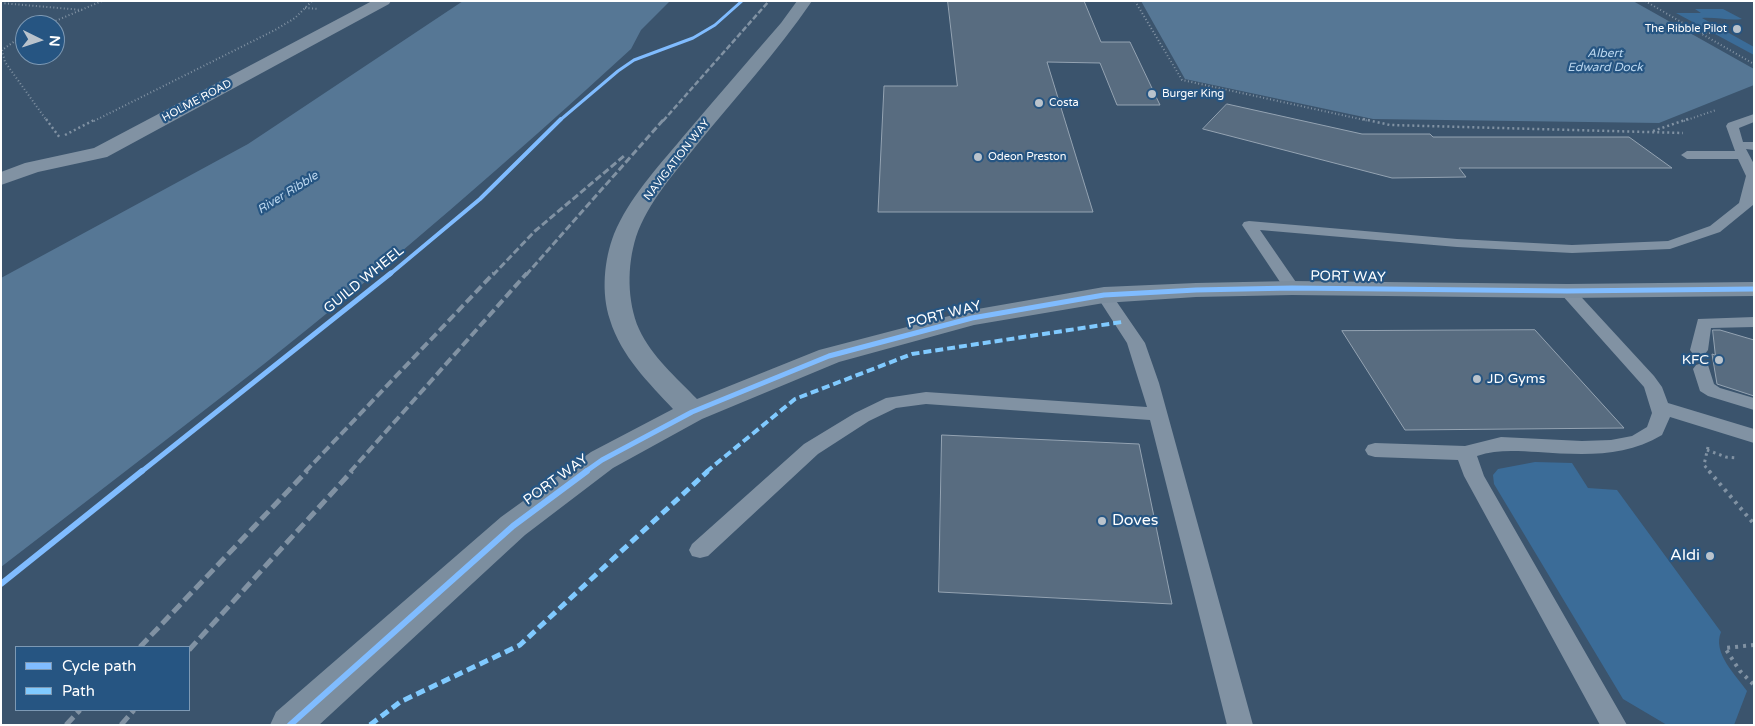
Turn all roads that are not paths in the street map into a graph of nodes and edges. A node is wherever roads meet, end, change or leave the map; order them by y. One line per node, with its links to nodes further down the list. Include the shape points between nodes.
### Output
1 (384, 1): 6 (street, HOLME ROAD, via 100,153 32,167)
2 (805, 1): 18 (street, NAVIGATION WAY, via 669,166 625,235 617,268 625,327 637,352)
3 (1754, 118): 4 (lane, via 1732,126)
4 (1742, 145): 5 (lane); 8 (lane, via 1753,176 1746,205 1715,229 1670,245 1563,248 1458,243 1249,225)
5 (1688, 155)
6 (1, 179)
7 (1754, 278): 10 (street, PORT WAY)
8 (1292, 288): 11 (street, PORT WAY); 12 (street, PORT WAY)
9 (1754, 289): 10 (street, PORT WAY)
10 (1708, 290): 11 (street, PORT WAY)
11 (1567, 291): 17 (lane, via 1653,386)
12 (1104, 295): 18 (street, PORT WAY, via 972,318 829,356); 19 (lane, via 1136,344)
13 (1754, 322): 14 (lane, via 1704,323)
14 (1699, 350)
15 (1702, 369): 16 (lane, via 1706,387)
16 (1754, 404)
17 (1662, 408): 20 (lane); 22 (lane, via 1659,428 1654,435 1630,445 1505,444 1483,446)
18 (692, 412): 24 (street, PORT WAY, via 602,460 513,526)
19 (1159, 414): 23 (lane, via 926,398 892,402 862,416 811,449); 25 (lane)
20 (1754, 436)
21 (1375, 450): 22 (lane)
22 (1466, 453): 26 (lane, via 1474,476)
23 (700, 550)
24 (290, 725)
25 (1240, 725)
26 (1614, 725)

